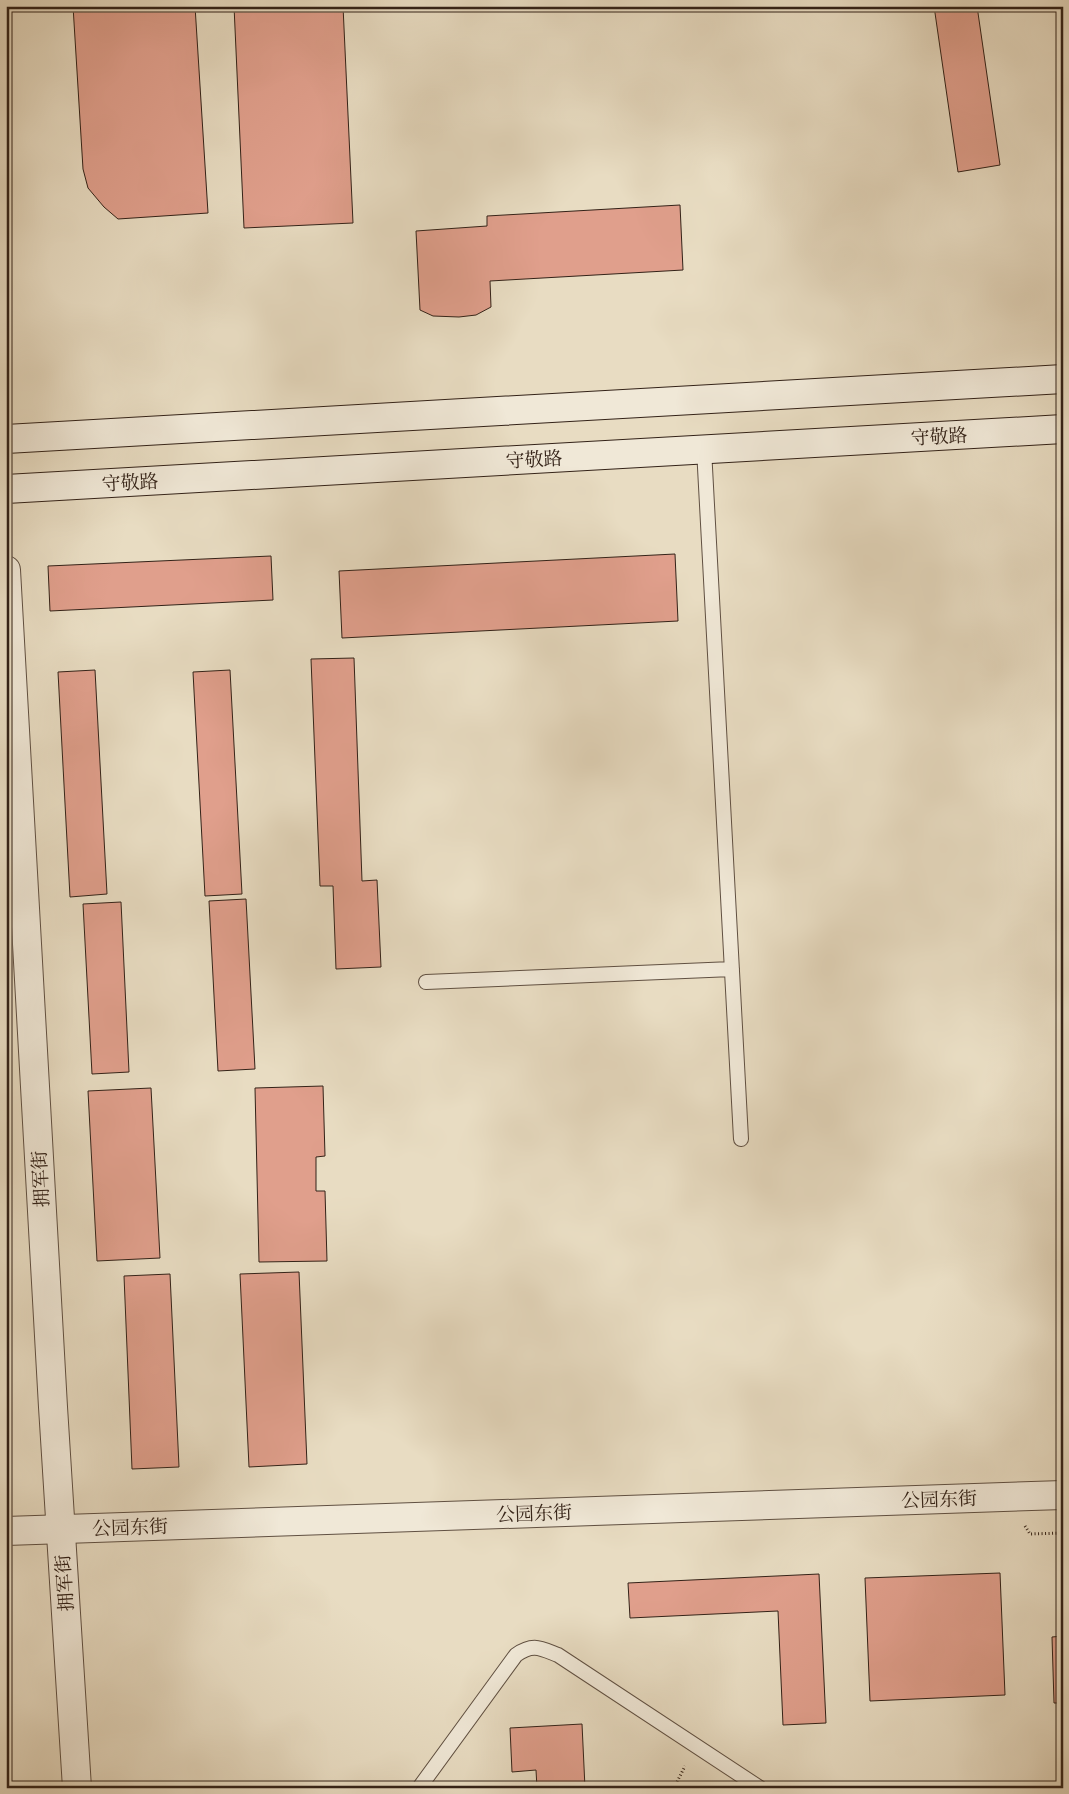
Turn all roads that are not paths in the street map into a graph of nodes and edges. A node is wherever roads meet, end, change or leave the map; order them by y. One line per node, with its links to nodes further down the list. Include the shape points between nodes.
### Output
1 (1063, 379): 3 (street)
2 (1063, 429): 4 (street, 守敬路)
3 (6, 439)
4 (704, 449): 5 (street, 守敬路); 7 (lane)
5 (6, 490)
6 (6, 570): 11 (street, 拥军街)
7 (732, 969): 8 (lane); 9 (lane)
8 (426, 982)
9 (741, 1139)
10 (1063, 1494): 11 (street, 公园东街)
11 (61, 1530): 12 (street, 公园东街); 13 (street, 拥军街)
12 (6, 1532)
13 (77, 1788)
14 (419, 1788): 15 (lane, via 516,1655 525,1648 538,1647 558,1655)
15 (760, 1788)

